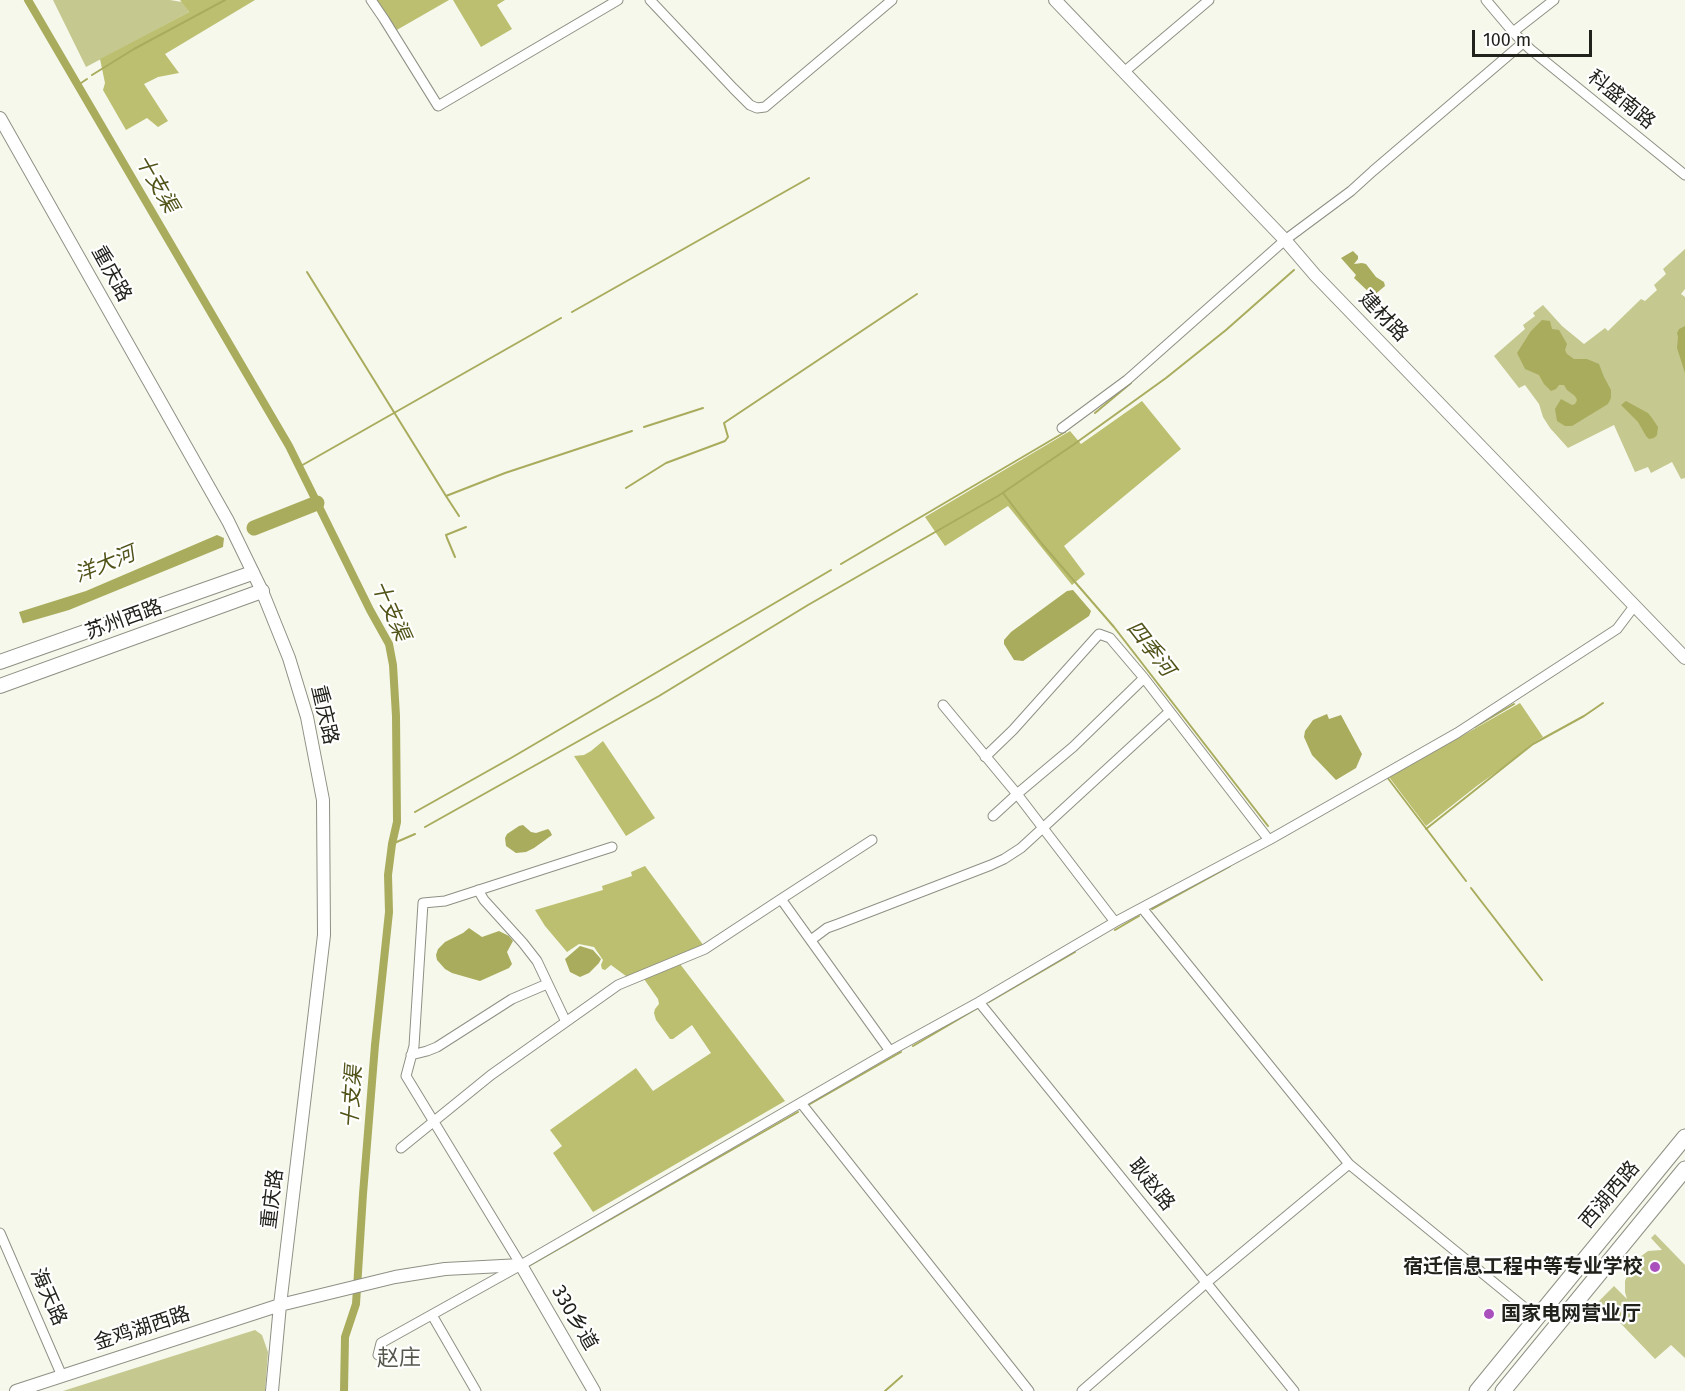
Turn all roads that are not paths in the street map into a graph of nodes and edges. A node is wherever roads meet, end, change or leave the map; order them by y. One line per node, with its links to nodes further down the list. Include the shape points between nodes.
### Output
1 (370, 0): 2 (street, via 438,106)
2 (618, 0)
3 (650, 0): 4 (street, via 757,108 765,107)
4 (892, 0)
5 (1209, 0): 11 (street)
6 (1486, 0): 9 (street, 科盛南路)
7 (1554, 0): 9 (street)
8 (1061, 2): 11 (street, 建材路)
9 (1513, 32): 10 (street, 科盛南路)
10 (1524, 42): 13 (street, 科盛南路); 14 (street, via 1351,191)
11 (1124, 72): 14 (street, 建材路)
12 (0, 118): 16 (street, 重庆路, via 228,521)
13 (1685, 175)
14 (1285, 240): 15 (street, via 1127,380); 19 (street, 建材路)
15 (1062, 428)
16 (252, 573): 17 (street, 重庆路); 18 (main road, 苏州西路)
17 (262, 591): 20 (main road, 苏州西路); 53 (street, 重庆路, via 307,717 323,806 324,935)
18 (189, 596): 20 (street); 22 (main road, 苏州西路)
19 (1635, 605): 21 (street, 建材路); 32 (street, via 1617,629 1457,733)
20 (195, 616): 24 (main road, 苏州西路)
21 (1685, 658)
22 (0, 662)
23 (1144, 678): 26 (street); 27 (street, via 1110,638 1099,634); 28 (street, via 1073,747)
24 (0, 686)
25 (943, 705): 27 (street)
26 (1169, 712): 30 (street); 32 (street)
27 (985, 757): 28 (street)
28 (1017, 794): 29 (street); 30 (street)
29 (993, 816)
30 (1042, 827): 37 (street); 38 (street, via 1021,848 991,866 827,928)
31 (872, 840): 35 (street)
32 (1269, 840): 36 (street)
33 (612, 847): 34 (street)
34 (478, 890): 39 (street, via 531,954); 43 (street, via 445,901 423,903)
35 (781, 899): 38 (street); 41 (street, via 705,949 618,985)
36 (1142, 908): 37 (street); 48 (street)
37 (1115, 922): 40 (street)
38 (811, 940): 42 (street)
39 (547, 984): 41 (street); 43 (street, via 512,999 437,1047)
40 (979, 1002): 42 (street); 52 (street, 耿赵路)
41 (566, 1022): 45 (street, via 491,1074)
42 (890, 1051): 44 (street)
43 (411, 1055): 45 (street, via 406,1076)
44 (801, 1103): 51 (street); 62 (street)
45 (434, 1121): 47 (street); 51 (street)
46 (1685, 1137): 55 (main road, 西湖西路)
47 (401, 1148)
48 (1349, 1164): 52 (street); 55 (street)
49 (1685, 1168): 66 (main road, 西湖西路)
50 (0, 1233): 57 (street, 海天路)
51 (521, 1265): 53 (street, 金鸡湖西路, via 445,1269 395,1277); 54 (street); 61 (street, 330乡道)
52 (1206, 1283): 63 (street); 64 (street, 耿赵路)
53 (280, 1305): 57 (street, 金鸡湖西路); 59 (street, 重庆路)
54 (432, 1315): 56 (street, via 381,1343); 60 (street)
55 (1536, 1317): 65 (main road, 西湖西路)
56 (378, 1355)
57 (62, 1376): 58 (street, 金鸡湖西路)
58 (16, 1391)
59 (272, 1391)
60 (476, 1391)
61 (594, 1391)
62 (1029, 1391)
63 (1082, 1391)
64 (1294, 1391)
65 (1477, 1391)
66 (1503, 1391)

